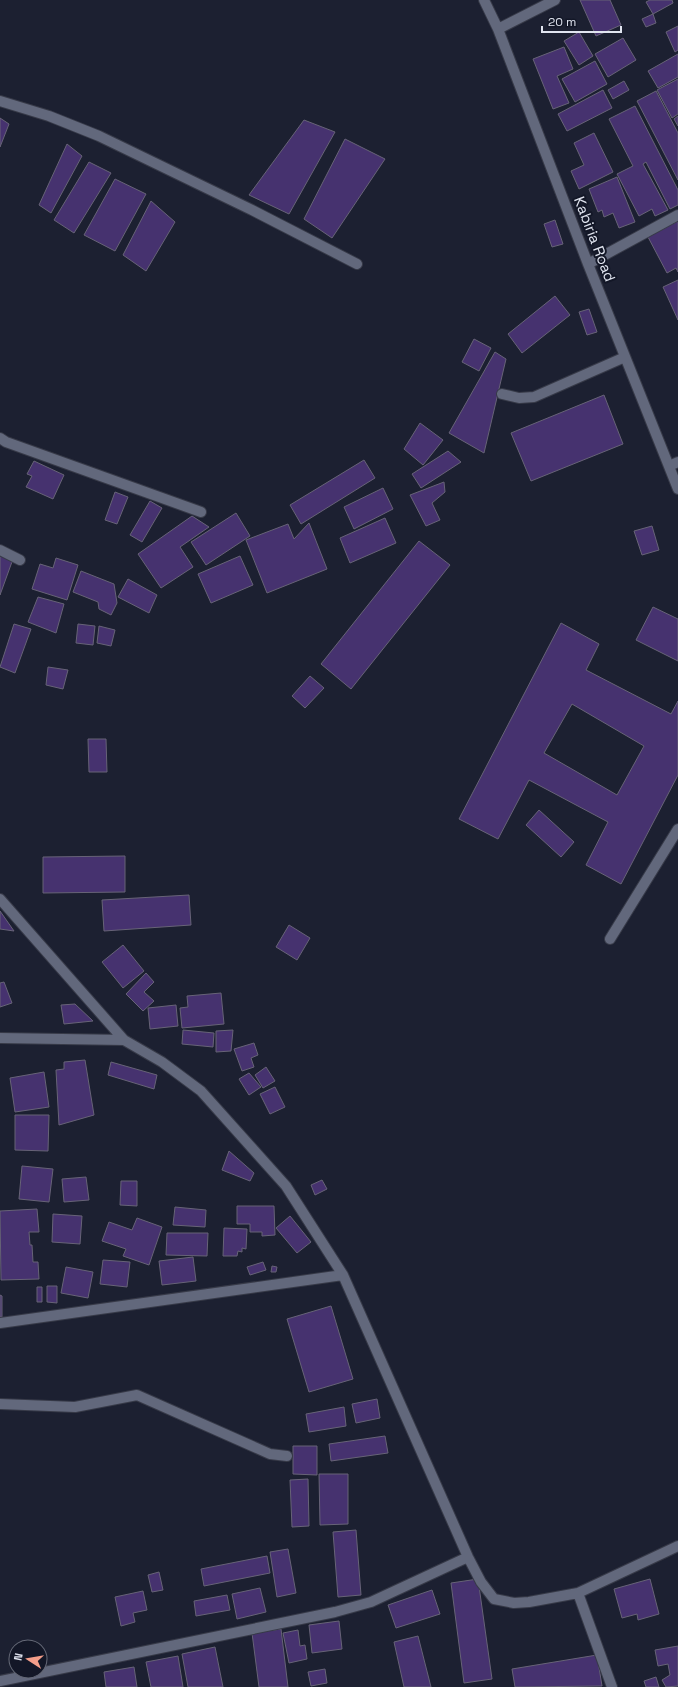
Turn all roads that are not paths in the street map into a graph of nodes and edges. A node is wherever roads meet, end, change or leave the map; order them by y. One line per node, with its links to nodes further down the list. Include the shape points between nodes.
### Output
1 (484, 0): 3 (street, Kabiria Road)
2 (555, 0): 3 (street)
3 (498, 29): 7 (street, Kabiria Road)
4 (0, 101): 6 (street, via 49,116 99,136)
5 (678, 215): 7 (street)
6 (357, 264)
7 (588, 264): 8 (street, Kabiria Road)
8 (625, 357): 9 (street, via 534,397 519,398); 11 (street, Kabiria Road)
9 (502, 394)
10 (0, 438): 13 (street)
11 (673, 464): 12 (street, Kabiria Road)
12 (678, 489)
13 (201, 512)
14 (0, 550): 15 (street)
15 (20, 560)
16 (678, 829): 18 (street)
17 (0, 899): 20 (street)
18 (610, 940)
19 (0, 1038): 20 (street)
20 (124, 1040): 21 (street, via 162,1062 201,1091 286,1186)
21 (343, 1275): 22 (street); 26 (street)
22 (0, 1323)
23 (0, 1404): 24 (street, via 75,1407 137,1395 270,1454)
24 (287, 1456)
25 (678, 1546): 27 (street)
26 (468, 1557): 27 (street, via 481,1582 494,1599 514,1603 529,1602); 28 (street, via 371,1602 335,1612)
27 (578, 1593): 29 (street)
28 (0, 1681)
29 (612, 1687)

